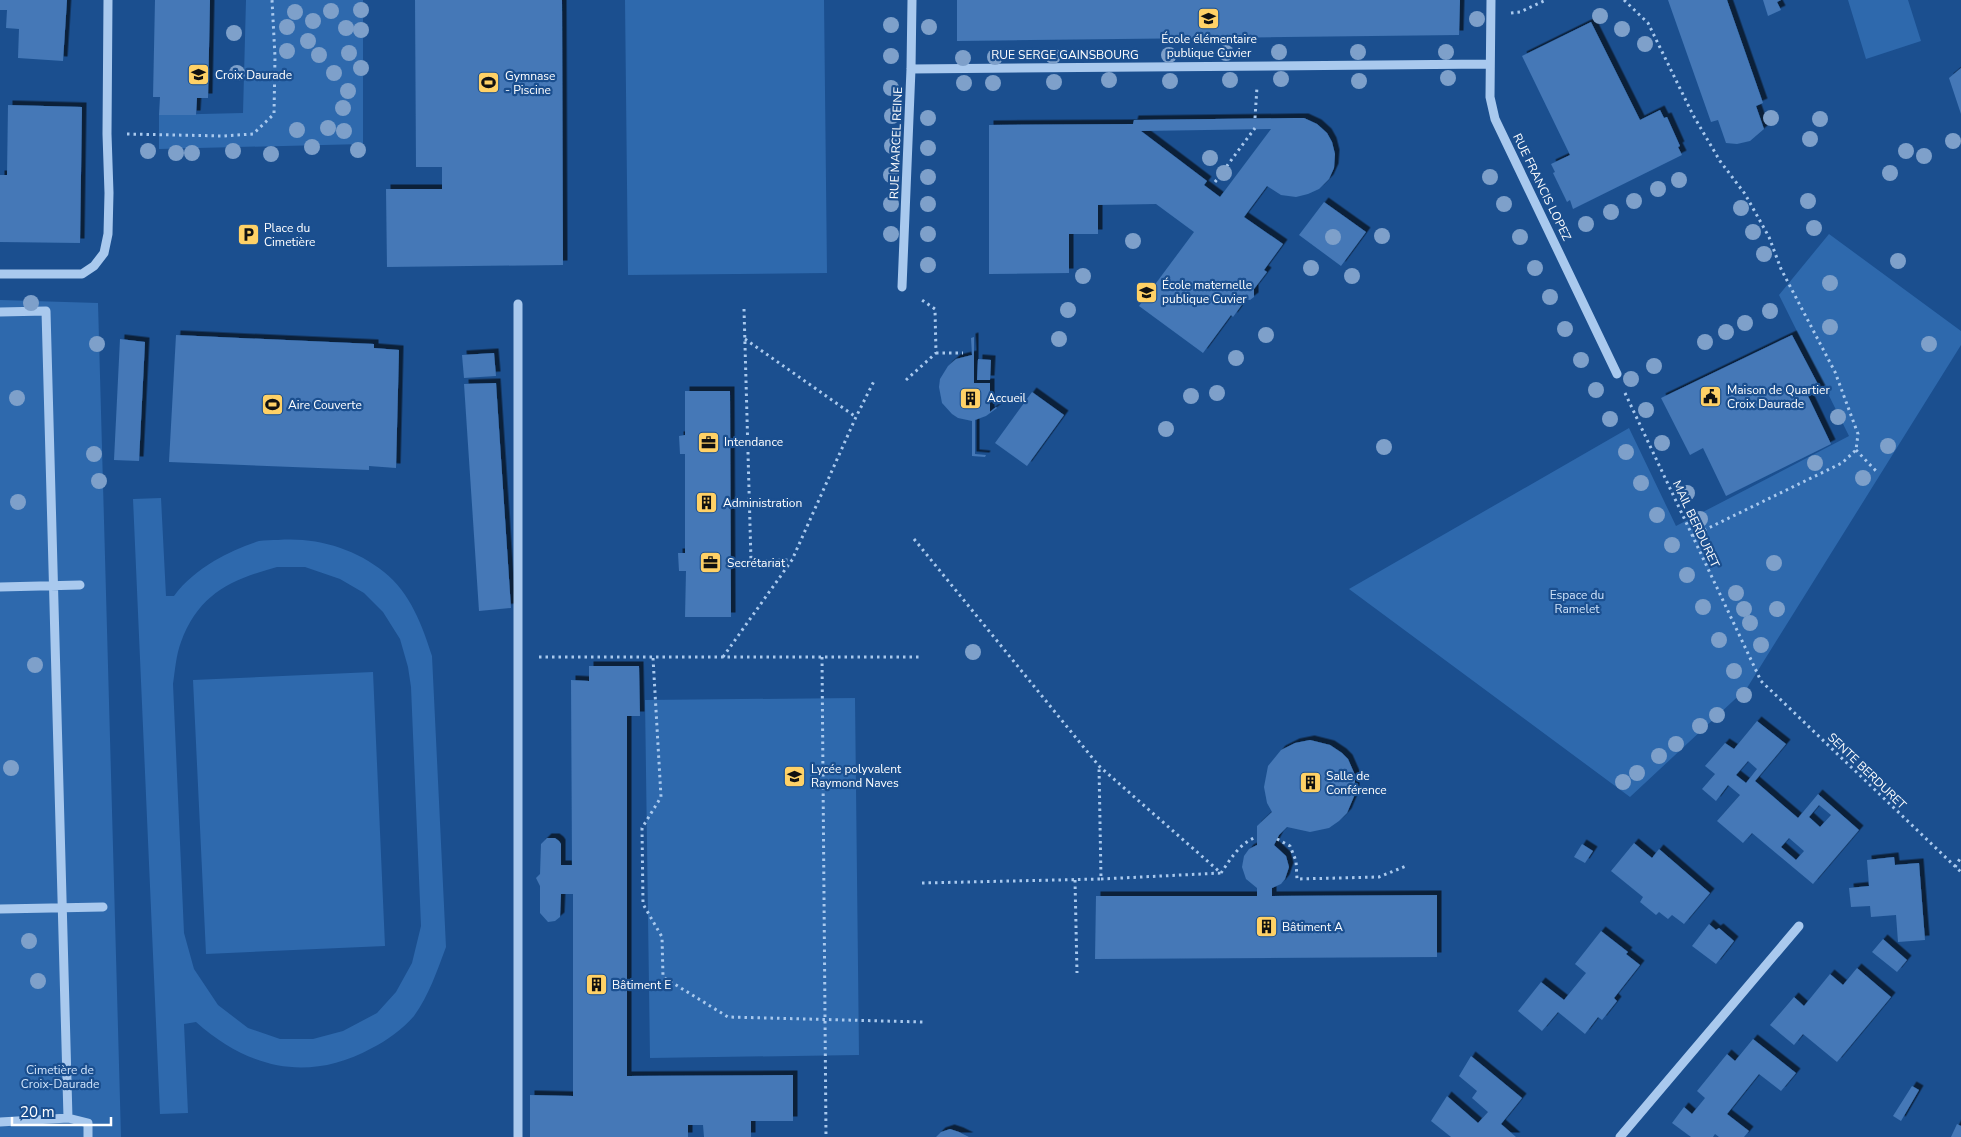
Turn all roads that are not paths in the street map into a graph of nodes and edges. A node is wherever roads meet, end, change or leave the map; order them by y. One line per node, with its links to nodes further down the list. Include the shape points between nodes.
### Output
1 (108, 0): 6 (street, via 108,234 104,253 82,274)
2 (912, 0): 5 (street, RUE MARCEL REINE)
3 (1490, 0): 4 (street, RUE FRANCIS LOPEZ)
4 (1489, 64): 5 (street, RUE SERGE GAINSBOURG); 10 (street, RUE FRANCIS LOPEZ, via 1490,97 1495,119)
5 (911, 69): 7 (street, RUE MARCEL REINE)
6 (0, 274)
7 (902, 287)
8 (518, 304): 21 (street)
9 (0, 312): 12 (street, via 46,311)
10 (1617, 374)
11 (80, 585): 12 (street)
12 (53, 586): 13 (street); 14 (street)
13 (0, 587)
14 (62, 907): 15 (street); 16 (street); 18 (street)
15 (103, 907)
16 (0, 909)
17 (1799, 926): 22 (street)
18 (68, 1118): 19 (street); 20 (street, via 88,1123)
19 (0, 1122)
20 (88, 1137)
21 (518, 1137)
22 (1620, 1137)

